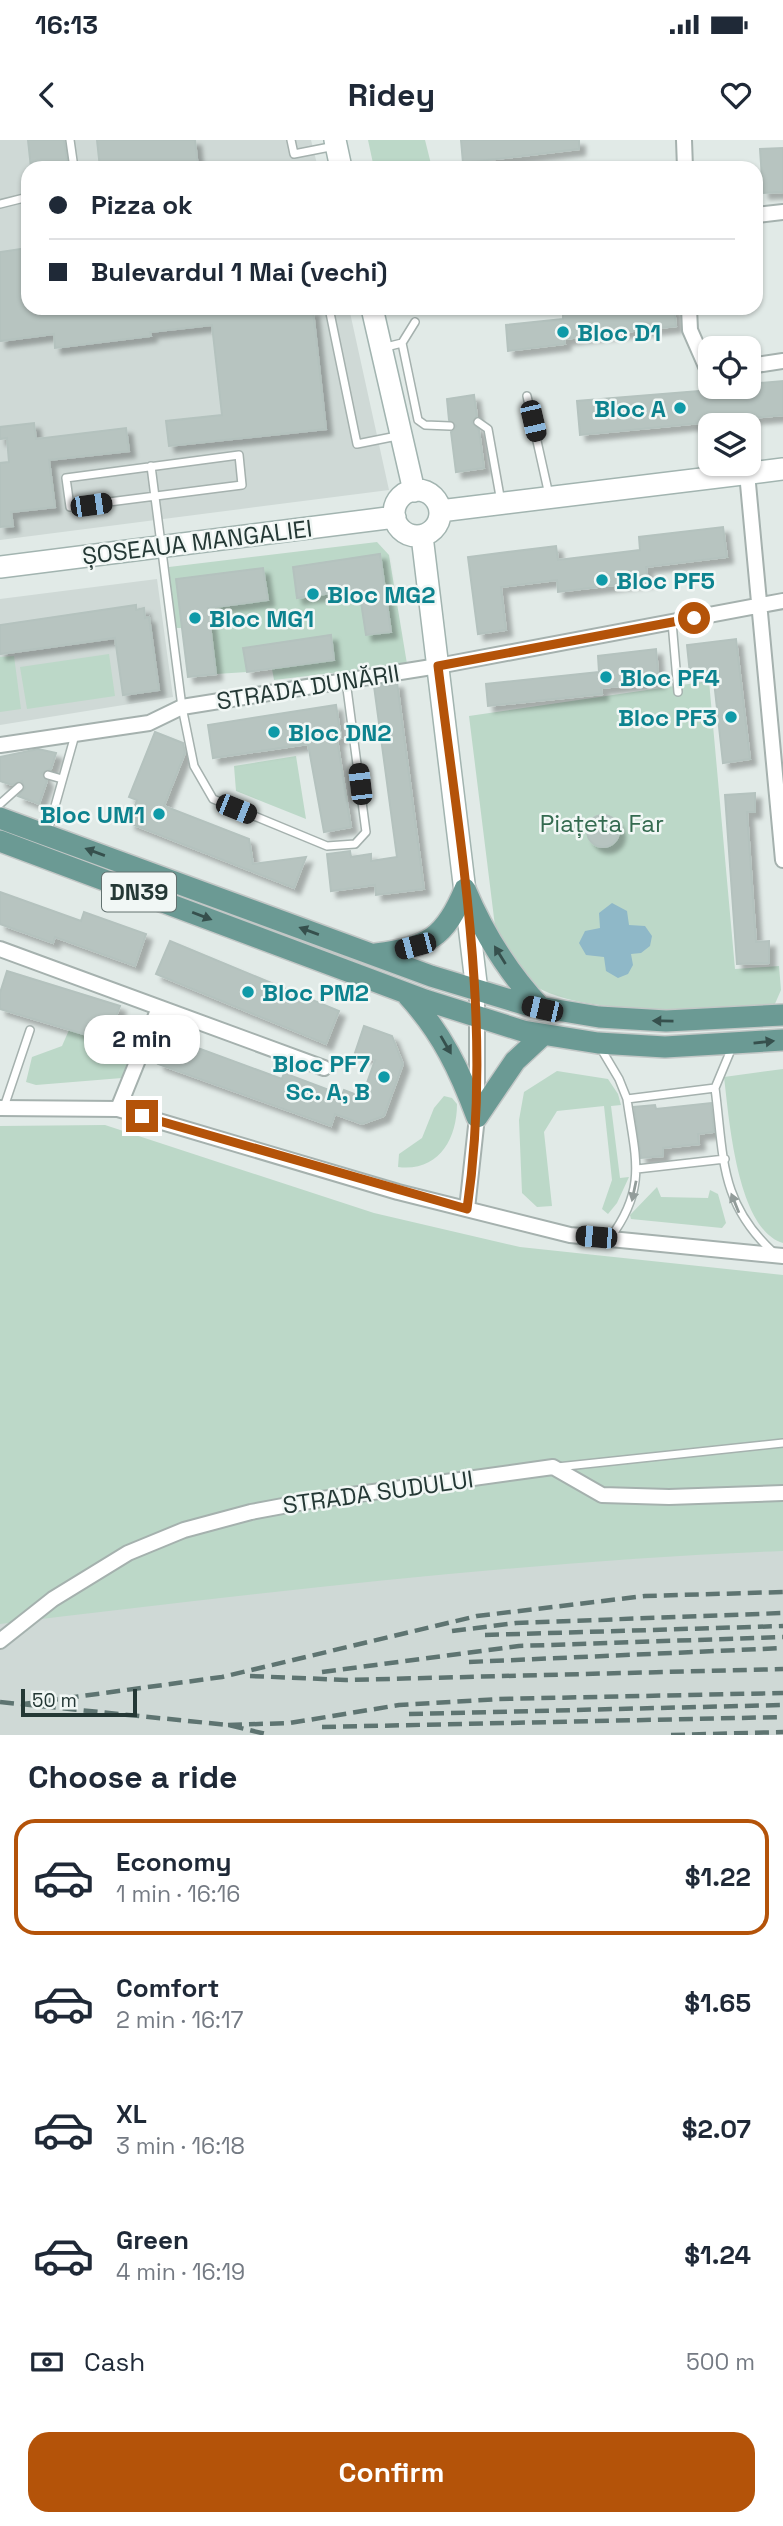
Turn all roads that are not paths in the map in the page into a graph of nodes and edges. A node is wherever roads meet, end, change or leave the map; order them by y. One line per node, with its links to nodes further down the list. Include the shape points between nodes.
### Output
1 (71, 140): 5 (lane)
2 (291, 140): 4 (lane, via 294,154)
3 (684, 140): 7 (street)
4 (335, 143): 6 (street)
5 (73, 161)
6 (339, 161)
7 (685, 161)
8 (21, 199): 9 (lane)
9 (0, 204)
10 (783, 212): 11 (street)
11 (763, 214)
12 (330, 315): 23 (lane, via 357,444)
13 (376, 315): 16 (street)
14 (690, 315): 17 (street, via 690,330)
15 (415, 322): 16 (lane)
16 (392, 346): 22 (lane, via 418,420 425,425); 23 (street)
17 (698, 348)
18 (783, 361): 19 (street)
19 (761, 364)
20 (527, 396): 31 (lane)
21 (478, 422): 32 (lane, via 488,429)
22 (450, 426)
23 (401, 435): 29 (street)
24 (151, 466): 30 (lane); 30 (lane, via 66,478 70,507); 30 (lane, via 239,455 242,485)
25 (783, 469): 26 (street)
26 (761, 471)
27 (721, 476): 31 (street)
28 (747, 476): 39 (street)
29 (414, 491): 33 (street, via 431,495); 34 (street, via 398,501)
30 (155, 496): 36 (lane)
31 (550, 496): 32 (street)
32 (501, 502): 33 (street)
33 (440, 511): 35 (street, via 435,529)
34 (395, 517): 35 (street, via 407,534); 36 (street, ȘOSEAUA MANGALIEI)
35 (422, 536): 41 (street)
36 (161, 546): 37 (street, ȘOSEAUA MANGALIEI); 44 (lane)
37 (0, 567)
38 (783, 601): 39 (street, STRADA DUNĂRII)
39 (760, 605): 40 (street, STRADA DUNĂRII); 54 (street)
40 (672, 622): 41 (street, STRADA DUNĂRII); 43 (lane)
41 (438, 666): 42 (street, STRADA DUNĂRII); 55 (street)
42 (346, 681): 44 (street, STRADA DUNĂRII); 44 (lane, via 366,832 355,844 327,846 213,799 194,766)
43 (678, 692)
44 (182, 707): 45 (street, STRADA DUNĂRII, via 149,723)
45 (75, 734): 46 (street, STRADA DUNĂRII); 48 (lane)
46 (0, 745)
47 (48, 775): 48 (lane)
48 (62, 779): 52 (lane)
49 (19, 787): 50 (lane)
50 (0, 804)
51 (0, 818): 52 (main road)
52 (47, 834): 57 (main road, one-way to 52)
53 (0, 841): 59 (main road, DN39, one-way to 59)
54 (783, 852)
55 (465, 889): 57 (main road, via 449,924 437,935 415,946); 58 (street); 61 (main road, one-way to 55, via 504,960)
56 (0, 950): 60 (street)
57 (373, 955): 58 (main road)
58 (477, 991): 61 (main road); 63 (street)
59 (404, 992): 63 (main road, DN39); 74 (main road, one-way to 74, via 443,1038)
60 (159, 1008): 69 (street); 73 (street)
61 (542, 1009): 62 (main road, one-way to 61, via 667,1021)
62 (783, 1015)
63 (478, 1018): 65 (main road); 74 (street)
64 (30, 1030): 72 (lane)
65 (543, 1035): 67 (main road); 74 (main road, via 514,1061)
66 (783, 1040): 68 (main road, one-way to 66)
67 (598, 1043): 68 (main road); 71 (lane)
68 (733, 1045): 70 (lane)
69 (324, 1068)
70 (715, 1088): 71 (lane); 75 (lane)
71 (627, 1099): 76 (lane)
72 (2, 1108): 73 (street)
73 (118, 1109): 77 (street)
74 (477, 1117): 77 (street)
75 (725, 1159): 76 (lane); 79 (lane, one-way to 75, via 752,1233 738,1211)
76 (637, 1169): 78 (lane, one-way to 78, via 630,1206)
77 (467, 1209): 78 (street, via 570,1235)
78 (609, 1238): 79 (street)
79 (780, 1256)
80 (783, 1443): 81 (lane)
81 (553, 1468): 82 (street, via 602,1494); 83 (street, STRADA SUDULUI, via 315,1500 184,1530 128,1553 53,1600)
82 (783, 1493)
83 (0, 1641)

